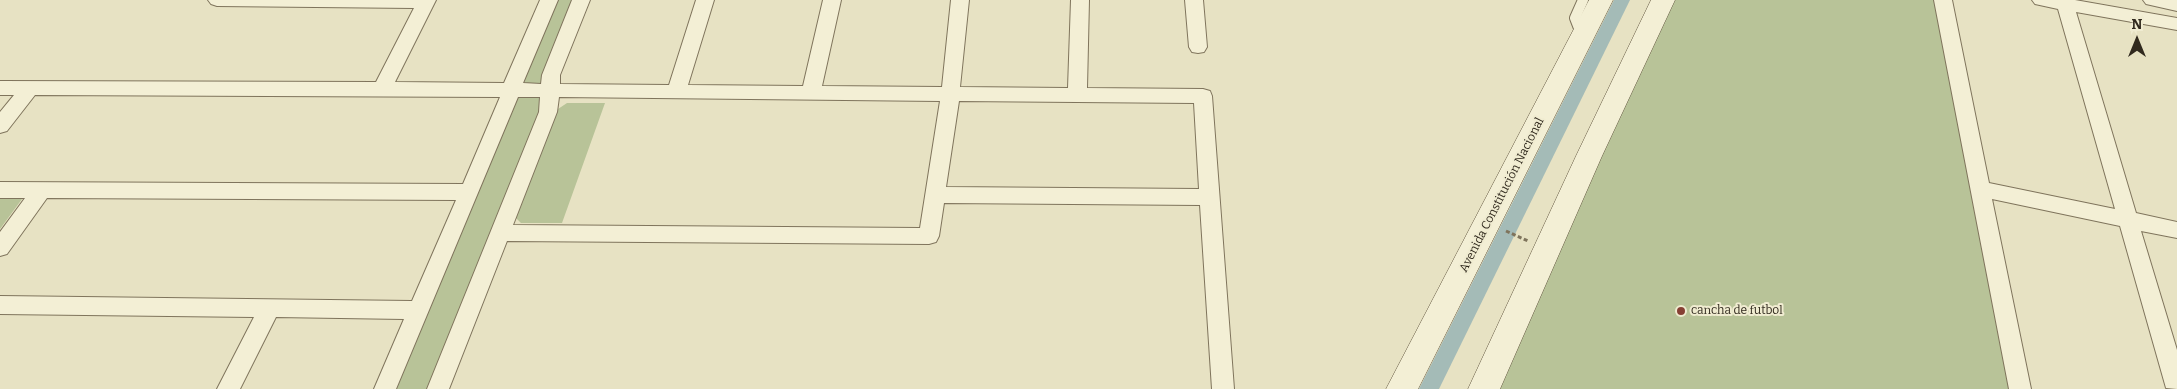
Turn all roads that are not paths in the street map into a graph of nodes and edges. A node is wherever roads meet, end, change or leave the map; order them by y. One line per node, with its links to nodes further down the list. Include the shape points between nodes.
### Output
1 (216, 0): 15 (street)
2 (549, 0): 24 (street)
3 (581, 0): 25 (street, via 552,75)
4 (705, 0): 26 (street)
5 (832, 0): 27 (street)
6 (960, 0): 28 (street)
7 (1080, 0): 29 (street)
8 (1194, 0): 20 (street)
9 (1583, 0): 19 (lane, via 1575,18)
10 (1601, 0): 19 (main road, Avenida Constitución Nacional)
11 (1663, 0): 50 (main road)
12 (1943, 0): 31 (street)
13 (2041, 0): 16 (street)
14 (2152, 0): 17 (street)
15 (427, 1): 23 (street)
16 (2064, 4): 18 (street); 37 (street)
17 (2177, 5)
18 (2177, 24)
19 (1582, 36): 49 (main road, Avenida Constitución Nacional)
20 (1198, 47)
21 (0, 88): 22 (street)
22 (30, 88): 23 (street); 30 (street)
23 (382, 89): 24 (street)
24 (512, 90): 25 (street); 34 (street)
25 (550, 91): 26 (street); 39 (street, via 548,112)
26 (676, 92): 27 (street)
27 (811, 94): 28 (street)
28 (950, 95): 29 (street); 35 (street)
29 (1077, 96): 36 (street, via 1203,96)
30 (0, 126)
31 (1981, 189): 37 (street); 51 (street)
32 (0, 190): 33 (street)
33 (41, 191): 34 (street); 40 (street)
34 (469, 192): 43 (street)
35 (936, 195): 36 (street); 39 (street, via 929,236)
36 (1210, 197): 48 (street)
37 (2127, 220): 38 (street); 44 (street)
38 (2177, 230)
39 (500, 233): 47 (street)
40 (0, 248)
41 (0, 305): 42 (street)
42 (270, 308): 43 (street); 45 (street)
43 (419, 310): 46 (street)
44 (2177, 388)
45 (228, 389)
46 (385, 389)
47 (438, 389)
48 (1222, 389)
49 (1402, 389)
50 (1484, 389)
51 (2020, 389)

